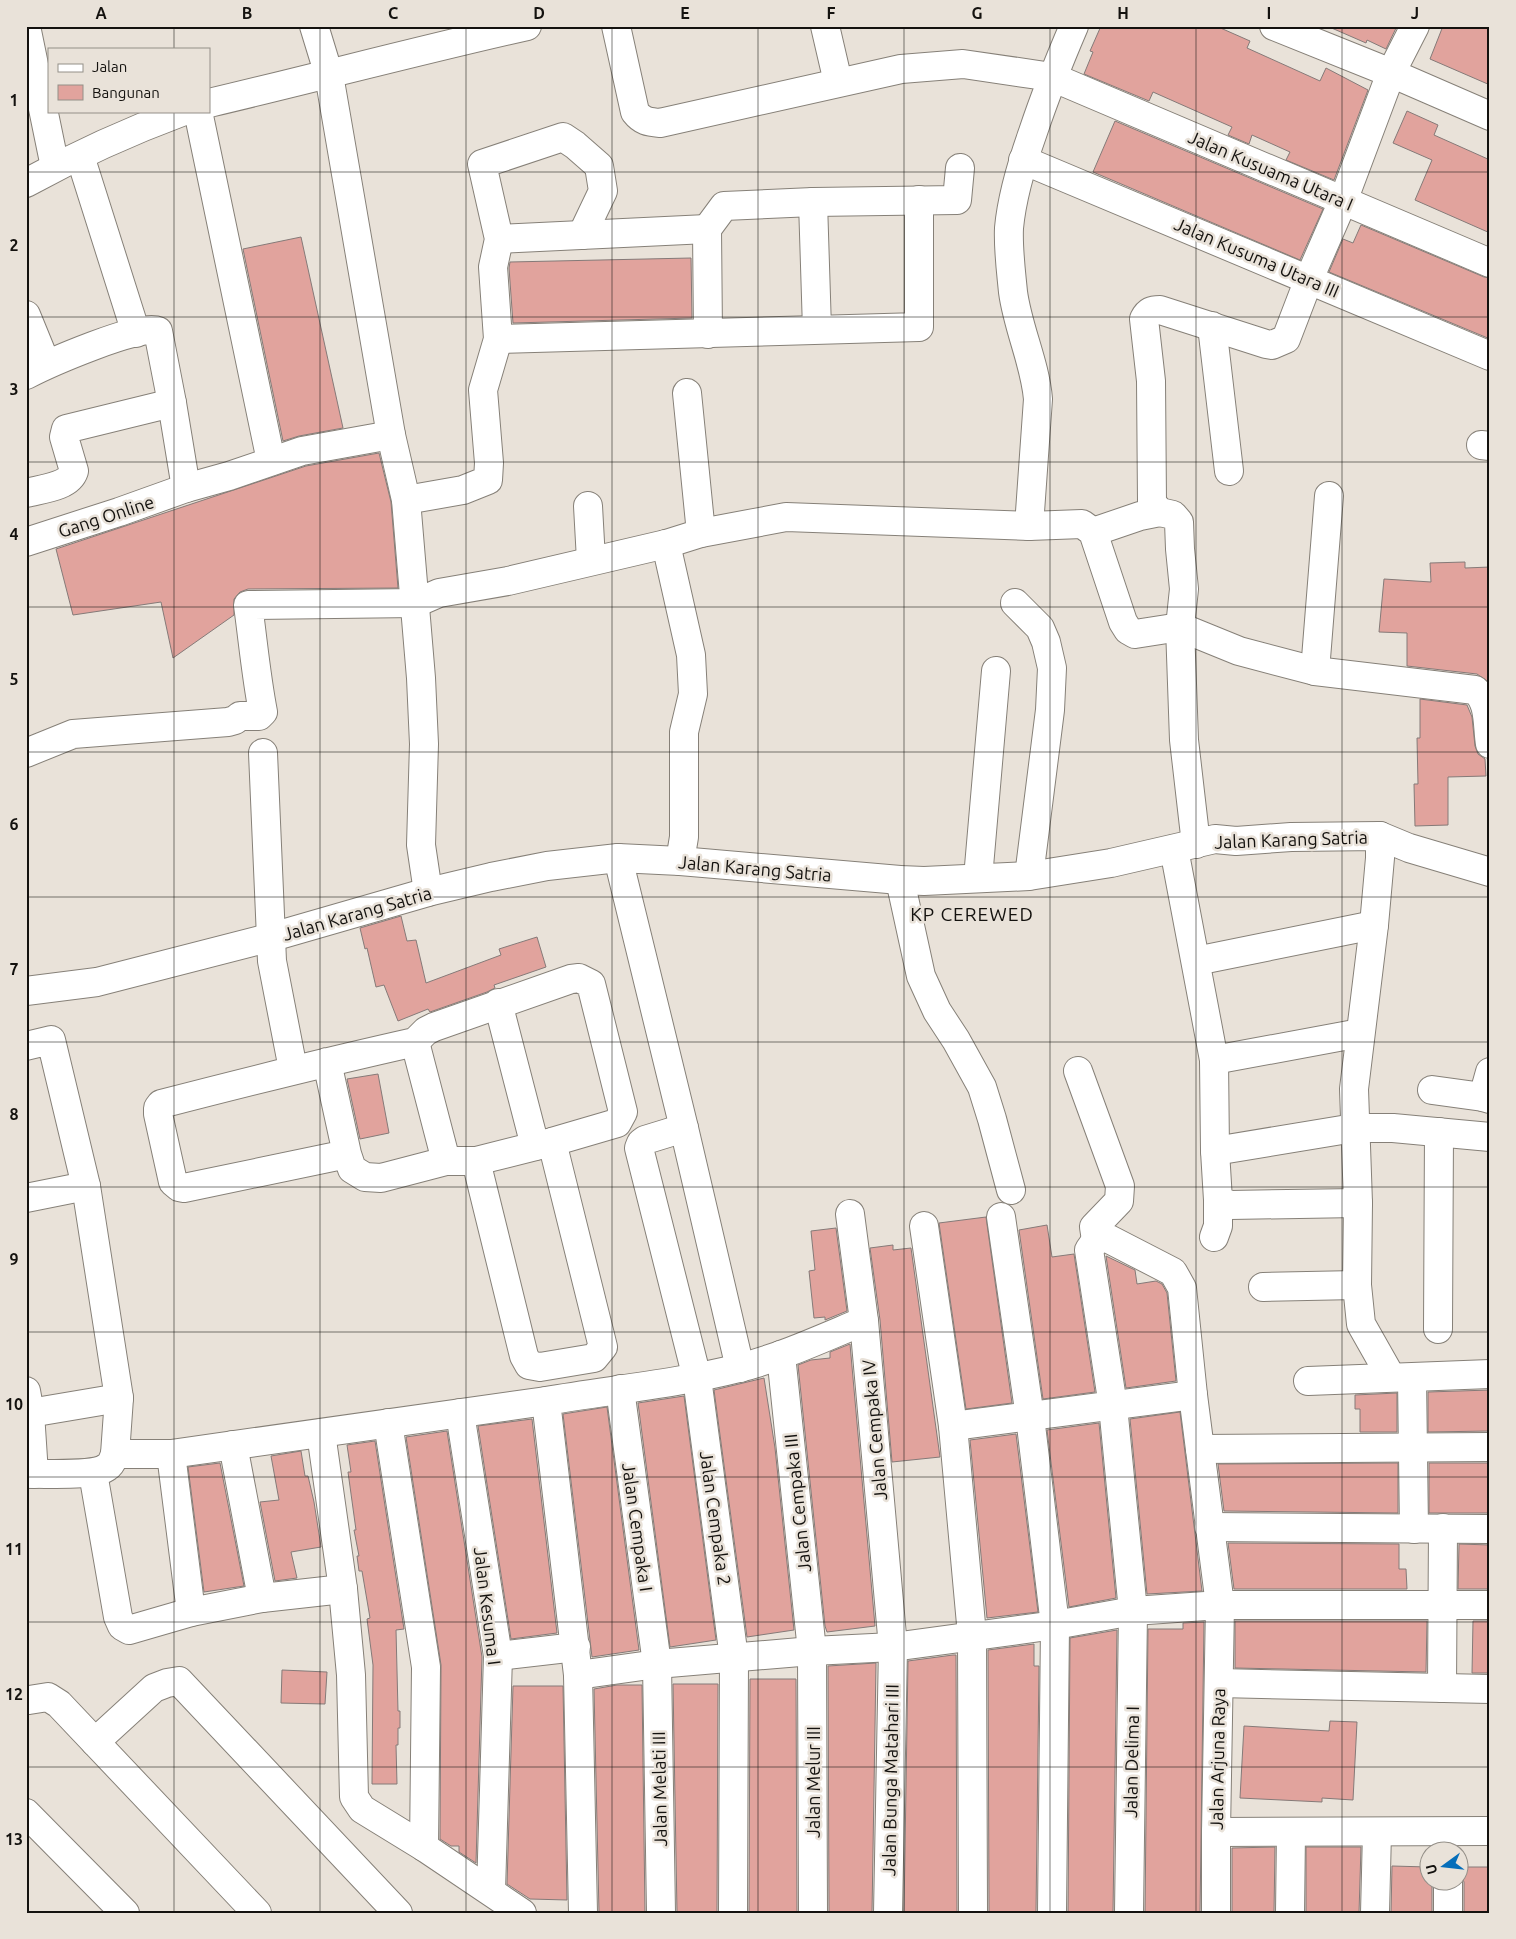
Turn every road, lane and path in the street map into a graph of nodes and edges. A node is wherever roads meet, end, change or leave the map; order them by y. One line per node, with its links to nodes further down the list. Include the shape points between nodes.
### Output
1 (26, 26): 19 (street)
2 (314, 26): 10 (street)
3 (527, 26): 10 (street)
4 (616, 26): 12 (street, Jalan Kusuama Utara I, via 635,112 641,120 660,123)
5 (825, 26): 12 (street)
6 (1074, 26): 11 (street)
7 (1274, 26): 9 (street)
8 (1415, 26): 9 (street)
9 (1391, 73): 16 (street); 23 (street)
10 (330, 75): 13 (street); 40 (street)
11 (1052, 77): 12 (street, Jalan Kusuama Utara I, via 963,64 901,69); 18 (street); 23 (street, Jalan Kusuama Utara I)
12 (838, 82)
13 (210, 104)
14 (181, 112): 17 (street, via 138,128)
15 (198, 112): 41 (street)
16 (1490, 116)
17 (80, 156): 19 (street); 33 (street)
18 (1023, 160): 29 (street, Jalan Kusuma Utara III); 49 (street, via 1012,203 1009,247 1016,315 1037,382)
19 (55, 168): 21 (street)
20 (960, 168): 22 (street, via 957,200)
21 (26, 183)
22 (919, 200): 24 (street); 32 (street, via 920,327)
23 (1343, 201): 28 (street, Jalan Kusuama Utara I); 29 (street)
24 (813, 202): 25 (street, via 724,206); 32 (street)
25 (706, 229): 26 (street); 34 (street)
26 (582, 235): 27 (street); 27 (street, via 602,191 599,166 575,144 563,138 482,164)
27 (499, 239): 35 (street, via 493,268)
28 (1490, 264)
29 (1309, 279): 31 (street, via 1286,339 1280,342 1266,344); 36 (street, Jalan Kusuma Utara III)
30 (26, 315): 37 (street)
31 (1212, 326): 42 (street); 48 (street, via 1160,310 1151,310 1144,318 1151,389 1152,503)
32 (817, 329): 34 (street)
33 (136, 333): 37 (street); 39 (street, via 158,331)
34 (708, 334): 35 (street)
35 (498, 339): 46 (street, via 483,390 488,480 463,490)
36 (1490, 356)
37 (36, 369)
38 (687, 393): 51 (street)
39 (172, 403): 43 (street); 44 (street, via 66,429 64,437 73,474 63,483)
40 (391, 435): 41 (street, Gang Online, via 328,446); 46 (street)
41 (271, 462): 43 (street, Gang Online)
42 (1229, 472)
43 (186, 488): 52 (street, Gang Online)
44 (26, 493)
45 (1329, 496): 59 (street)
46 (406, 500): 55 (street)
47 (588, 506): 54 (street)
48 (1160, 512): 50 (street); 57 (street, via 1173,515 1179,522 1184,589)
49 (1029, 526): 50 (street, via 1082,524); 51 (street, via 786,517)
50 (1093, 532): 57 (street, via 1128,630 1135,634)
51 (701, 533): 53 (street)
52 (26, 542)
53 (666, 544): 54 (street); 66 (street, via 691,655 694,694 684,732 684,837)
54 (591, 560): 55 (street, via 508,581 439,593)
55 (416, 603): 61 (street, via 248,605 263,712 259,716 240,716 228,722 73,734); 71 (street, via 424,744 421,845)
56 (1015, 603): 68 (street, via 1040,628 1052,668 1050,710)
57 (1180, 627): 59 (street, via 1239,651); 64 (street)
58 (996, 671): 69 (street)
59 (1315, 671): 60 (street, via 1475,690 1483,696)
60 (1490, 744)
61 (26, 753)
62 (263, 753): 73 (street)
63 (1380, 836): 64 (street, Jalan Karang Satria, via 1216,839); 67 (street, Jalan Karang Satria); 72 (street)
64 (1185, 846): 68 (street, Jalan Karang Satria, via 1111,863); 74 (street)
65 (618, 858): 66 (street, Jalan Karang Satria); 71 (street, Jalan Karang Satria, via 547,866); 86 (street)
66 (680, 861): 70 (street, Jalan Karang Satria)
67 (1490, 872)
68 (1029, 876): 69 (street, Jalan Karang Satria)
69 (978, 878): 70 (street, Jalan Karang Satria)
70 (900, 880): 96 (street, via 922,976 937,1011 982,1087)
71 (428, 892): 73 (street, Jalan Karang Satria)
72 (1374, 925): 74 (street); 77 (street)
73 (272, 937): 75 (street, Jalan Karang Satria, via 97,982); 82 (street, via 272,962)
74 (1196, 961): 80 (street)
75 (26, 991)
76 (498, 1003): 78 (street, via 434,1027); 90 (street); 90 (street, via 571,979 579,978 591,984 623,1112 617,1123)
77 (1360, 1033): 80 (street); 87 (street)
78 (416, 1042): 81 (street); 93 (street)
79 (26, 1046): 95 (street, via 51,1040)
80 (1214, 1060): 91 (street)
81 (326, 1062): 82 (street); 92 (street)
82 (293, 1069): 92 (street, via 161,1104 158,1114 173,1182 184,1188)
83 (1078, 1071): 104 (street, Jalan Delima I, via 1120,1186 1119,1201 1094,1227)
84 (1487, 1089): 85 (street)
85 (1432, 1090)
86 (684, 1128): 110 (street); 113 (street, Jalan Cempaka 2, via 645,1140 639,1148)
87 (1354, 1128): 88 (street); 91 (street); 99 (street)
88 (1439, 1132): 89 (street); 108 (street)
89 (1490, 1138)
90 (543, 1144): 94 (street); 94 (street, via 603,1347 594,1358 540,1367 529,1365 524,1356)
91 (1215, 1151): 98 (street)
92 (347, 1154): 93 (street, via 352,1169 365,1178 381,1178)
93 (446, 1161): 94 (street)
94 (476, 1161)
95 (86, 1186): 97 (street); 117 (street)
96 (1011, 1190)
97 (26, 1198)
98 (1218, 1200): 99 (street, via 1230,1205); 103 (street, via 1218,1226)
99 (1358, 1203): 105 (street)
100 (850, 1214): 107 (street, Jalan Cempaka IV)
101 (1001, 1217): 122 (street)
102 (924, 1226): 124 (street)
103 (1214, 1237)
104 (1096, 1240): 116 (street, Jalan Arjuna Raya, via 1109,1239 1173,1272 1178,1279 1182,1288); 120 (street, Jalan Delima I, via 1089,1250)
105 (1357, 1285): 106 (street); 112 (street, via 1361,1324 1374,1350)
106 (1263, 1287)
107 (864, 1321): 109 (street); 148 (street, Jalan Cempaka IV)
108 (1438, 1329)
109 (781, 1355): 110 (street); 149 (street, Jalan Cempaka III)
110 (740, 1368): 113 (street)
111 (1490, 1374): 112 (street)
112 (1402, 1377): 114 (street); 128 (street)
113 (697, 1378): 115 (street); 151 (street, Jalan Cempaka 2)
114 (1308, 1381)
115 (620, 1389): 118 (street); 152 (street, Jalan Cempaka I)
116 (1193, 1394): 120 (street); 129 (street, Jalan Arjuna Raya)
117 (118, 1398): 119 (street); 130 (street)
118 (546, 1401): 121 (street); 147 (street)
119 (28, 1402): 133 (street)
120 (1113, 1406): 122 (street); 144 (street, Jalan Delima I)
121 (460, 1413): 123 (street); 150 (street, Jalan Kesuma I)
122 (1030, 1417): 124 (street); 145 (street)
123 (388, 1424): 125 (street); 165 (street, via 426,1667)
124 (953, 1426): 146 (street)
125 (321, 1433): 126 (street); 138 (street)
126 (233, 1445): 131 (street); 139 (street)
127 (1490, 1447): 128 (street)
128 (1414, 1448): 129 (street); 136 (street)
129 (1200, 1449): 134 (street, Jalan Arjuna Raya)
130 (115, 1454): 131 (street); 132 (street, via 107,1467)
131 (171, 1454): 143 (street)
132 (93, 1473): 133 (street); 143 (street, via 122,1626 129,1630)
133 (30, 1474)
134 (1209, 1527): 136 (street); 140 (street, Jalan Arjuna Raya)
135 (1443, 1528): 136 (street); 137 (street); 141 (street)
136 (1414, 1529)
137 (1490, 1529)
138 (343, 1589): 139 (street); 165 (street, via 352,1675 354,1798 362,1809)
139 (262, 1598): 143 (street)
140 (1220, 1605): 141 (street); 144 (street); 154 (street, Jalan Arjuna Raya)
141 (1442, 1605): 142 (street); 155 (street)
142 (1490, 1605)
143 (191, 1612)
144 (1133, 1612): 145 (street); 179 (street, Jalan Delima I)
145 (1054, 1625): 146 (street); 178 (street)
146 (972, 1635): 148 (street); 177 (street)
147 (576, 1647): 150 (street); 153 (street)
148 (893, 1647): 149 (street); 176 (street, Jalan Bunga Matahari III)
149 (812, 1651): 151 (street); 175 (street, Jalan Melur III)
150 (498, 1656): 166 (street, Jalan Kesuma I)
151 (734, 1658): 152 (street); 174 (street, Jalan Cempaka 2)
152 (657, 1664): 153 (street); 173 (street, Jalan Melati III)
153 (578, 1675): 172 (street)
154 (1219, 1684): 155 (street); 161 (street, Jalan Arjuna Raya)
155 (1442, 1688): 156 (street)
156 (1490, 1689)
157 (27, 1701): 158 (street, via 48,1697 59,1704)
158 (95, 1742): 169 (street); 170 (street, via 154,1688 179,1682)
159 (26, 1812): 168 (street)
160 (1490, 1831): 164 (street)
161 (1216, 1832): 162 (street); 180 (street, Jalan Arjuna Raya)
162 (1291, 1832): 163 (street); 181 (street)
163 (1377, 1832): 164 (street); 182 (street)
164 (1448, 1841)
165 (424, 1847): 166 (street)
166 (491, 1891): 171 (street)
167 (1448, 1892): 183 (street)
168 (125, 1913)
169 (257, 1913)
170 (398, 1913)
171 (522, 1913)
172 (582, 1913)
173 (661, 1913)
174 (733, 1913)
175 (813, 1913)
176 (888, 1913)
177 (974, 1913)
178 (1052, 1913)
179 (1129, 1913)
180 (1216, 1913)
181 (1290, 1913)
182 (1375, 1913)
183 (1448, 1913)

